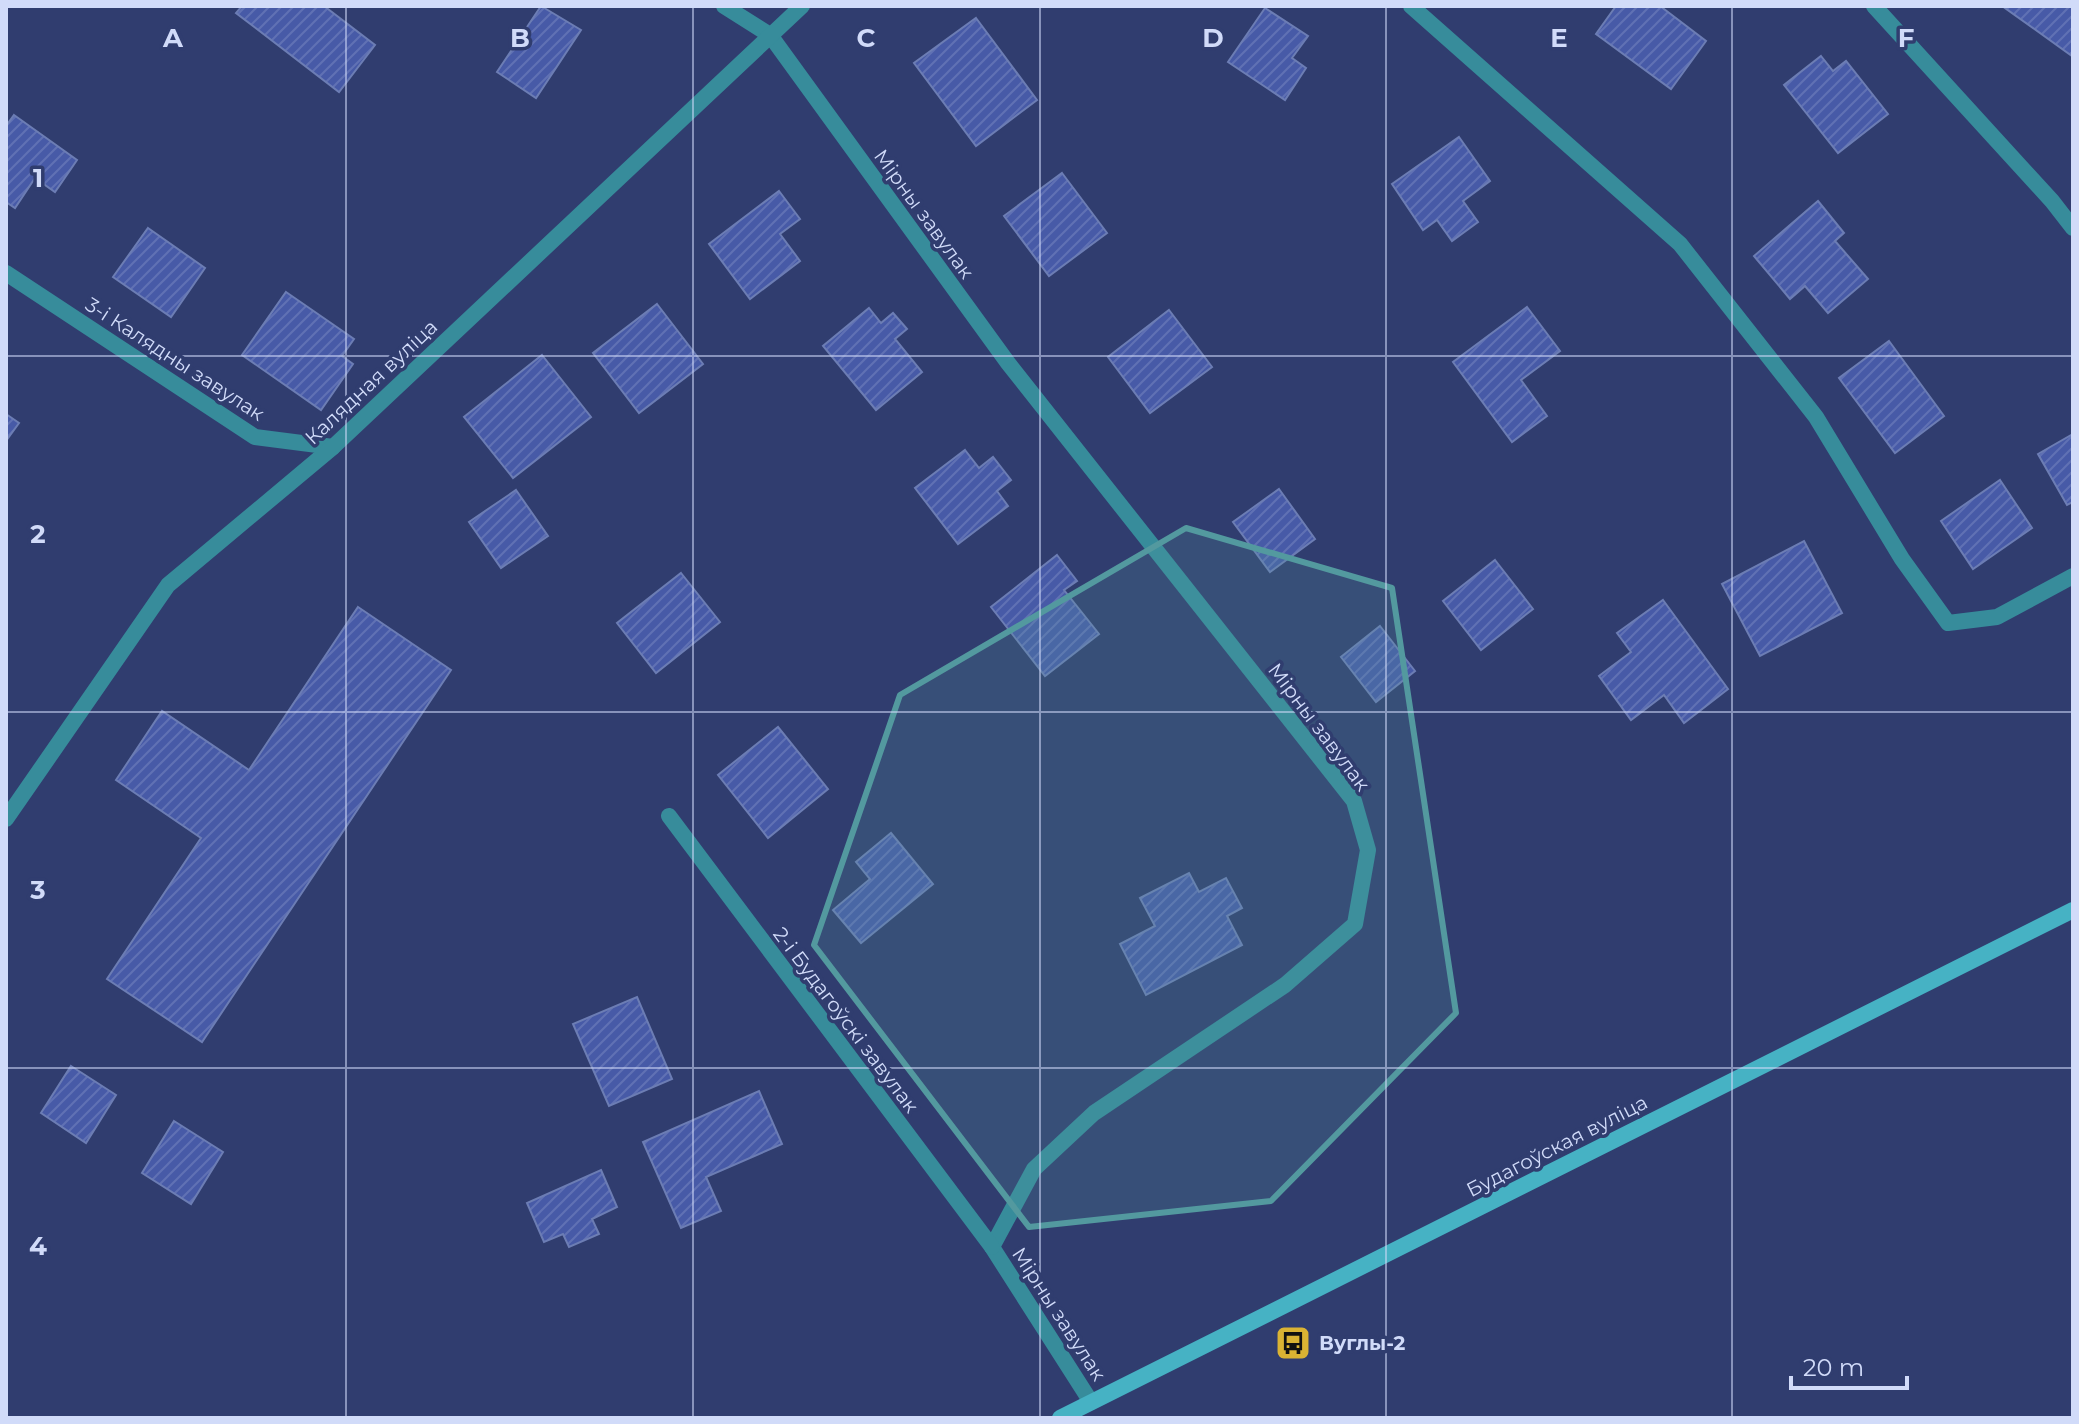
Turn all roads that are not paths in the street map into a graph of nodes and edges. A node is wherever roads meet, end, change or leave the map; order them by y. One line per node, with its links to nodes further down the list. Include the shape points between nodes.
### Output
1 (724, 6): 5 (street)
2 (802, 6): 5 (street, Калядная вуліца)
3 (1411, 6): 9 (street, via 1680,244 1816,417 1902,559 1948,623 1997,617)
4 (1874, 6): 6 (street)
5 (770, 35): 8 (street, Калядная вуліца); 13 (street, Мірны завулак, via 1008,363 1354,801 1368,850 1355,924 1285,985 1094,1113 1034,1169)
6 (2073, 228)
7 (6, 273): 8 (street, 3-і Калядны завулак, via 255,437)
8 (333, 447): 11 (street, Калядная вуліца, via 168,585)
9 (2073, 576)
10 (669, 816): 13 (street, 2-і Будагоўскі завулак)
11 (6, 819)
12 (2073, 910): 14 (street, Будагоўская вуліца)
13 (992, 1247): 14 (street, Мірны завулак)
14 (1091, 1402): 15 (street, Будагоўская вуліца)
15 (1060, 1418)

